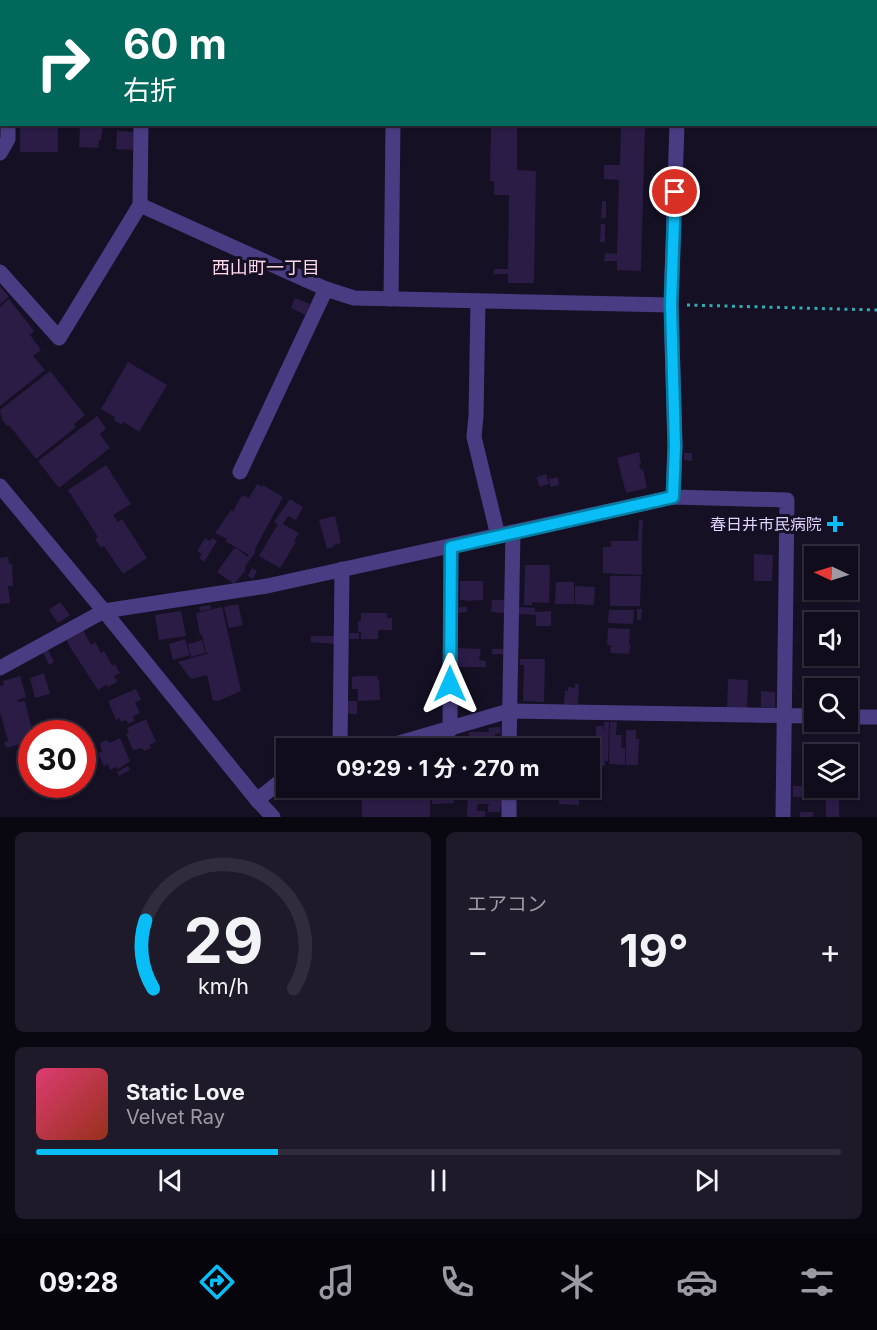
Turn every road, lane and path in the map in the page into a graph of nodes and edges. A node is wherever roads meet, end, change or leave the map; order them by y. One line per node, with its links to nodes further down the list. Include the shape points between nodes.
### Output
1 (8, 126): 5 (street, via 8,138)
2 (141, 126): 6 (street)
3 (393, 126): 9 (street)
4 (677, 126): 11 (street)
5 (0, 153)
6 (140, 205): 7 (street, via 58,338); 8 (street)
7 (0, 272)
8 (326, 289): 9 (street, via 354,298); 13 (street)
9 (391, 299): 10 (street)
10 (478, 302): 11 (street); 16 (street, via 474,437)
11 (671, 305): 12 (path); 15 (street)
12 (877, 310)
13 (240, 472)
14 (0, 486): 19 (street)
15 (673, 497): 16 (street); 22 (street, via 787,500)
16 (506, 534): 17 (street); 21 (street)
17 (451, 547): 18 (street); 26 (street)
18 (342, 569): 19 (street, via 267,586); 27 (street)
19 (104, 610): 20 (street); 32 (street)
20 (0, 668)
21 (509, 711): 22 (street); 26 (street); 29 (street)
22 (784, 716): 23 (street); 35 (street)
23 (804, 716)
24 (858, 717): 25 (street)
25 (877, 717)
26 (450, 730): 28 (street)
27 (340, 738)
28 (420, 738)
29 (509, 738)
30 (276, 785): 32 (street)
31 (509, 798): 34 (street)
32 (256, 800): 33 (street)
33 (273, 817)
34 (509, 817)
35 (783, 817)

